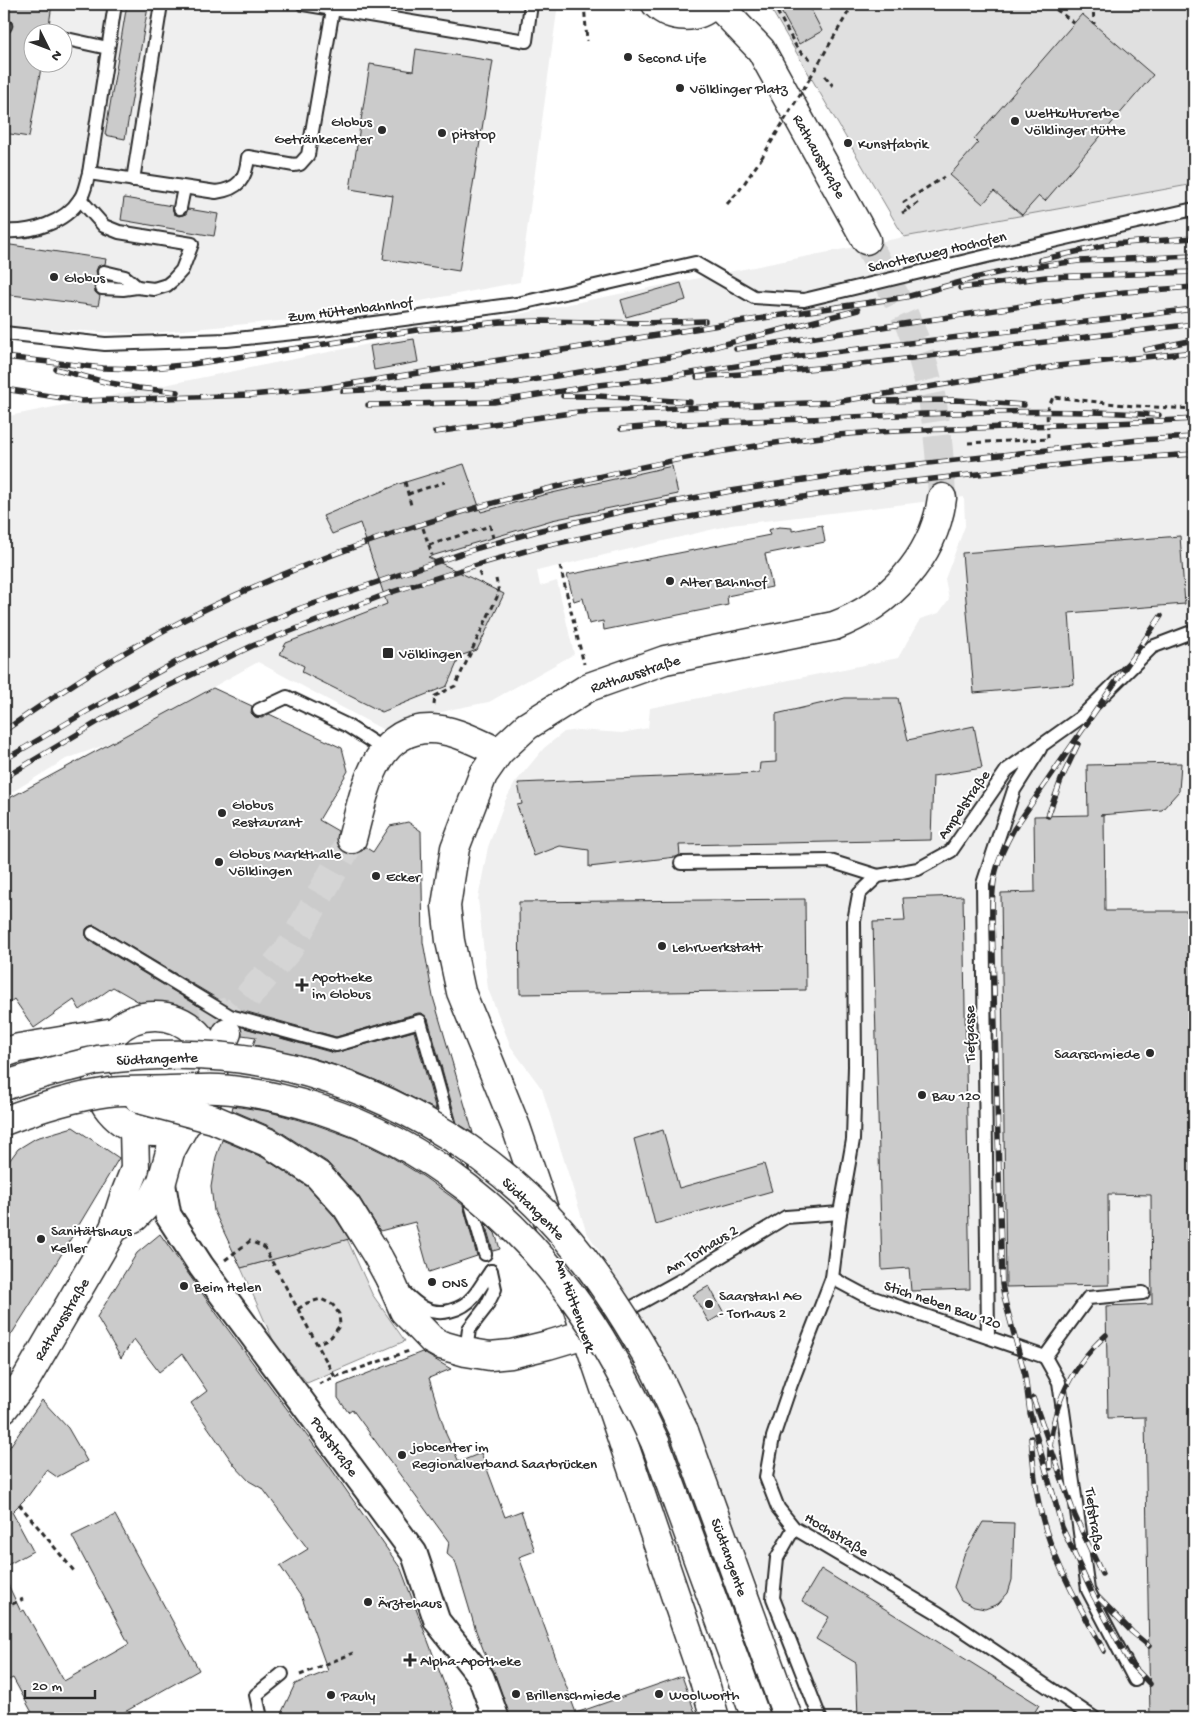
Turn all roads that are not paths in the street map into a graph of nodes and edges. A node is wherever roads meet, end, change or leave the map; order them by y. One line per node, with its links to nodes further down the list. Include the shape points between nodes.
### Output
1 (115, 4): 10 (lane)
2 (161, 4): 12 (lane)
3 (303, 4): 8 (lane)
4 (531, 4): 8 (lane, via 526,41)
5 (656, 4): 6 (main road, via 667,12 684,16 701,12)
6 (713, 4)
7 (717, 4): 18 (main road, Rathausstraße, via 760,50)
8 (334, 9): 13 (lane, via 308,155 304,160 294,165 248,157 242,179 229,190 216,192)
9 (72, 40): 10 (lane)
10 (108, 48): 11 (lane)
11 (88, 173): 12 (lane); 14 (lane)
12 (133, 180): 13 (lane)
13 (184, 188): 15 (lane)
14 (80, 199): 17 (lane, via 56,221 30,230); 21 (lane, via 104,226 119,232 176,235 192,244 182,270 173,280 161,288)
15 (180, 208)
16 (1194, 209): 19 (lane, Schotterweg Hochofen, via 804,300 754,297)
17 (4, 231)
18 (866, 240)
19 (695, 263): 23 (lane, Zum Hüttenbahnhof, via 517,304 227,340 105,344)
20 (104, 272): 21 (lane, via 125,277)
21 (137, 287): 22 (lane, via 123,290)
22 (102, 288)
23 (4, 333)
24 (942, 498): 29 (main road, Rathausstraße, via 933,536 908,575 876,606 834,626 666,660 589,687 527,726)
25 (1194, 631): 27 (lane, Ampelstraße, via 1152,647 1080,718)
26 (258, 710): 28 (lane, via 287,697 346,725)
27 (1043, 744): 32 (lane, Ampelstraße, via 1006,770 951,851 918,869); 52 (lane, Tiefgasse, via 1014,790 983,884)
28 (385, 750): 29 (main road, via 396,738 431,728 448,731); 30 (main road, via 368,778)
29 (499, 752): 51 (main road, Am Hüttenwerk, via 483,776 455,848 446,906 450,941 461,992 516,1127)
30 (352, 839)
31 (681, 863): 32 (lane, via 830,861)
32 (878, 876): 45 (lane, via 859,894 854,921 853,1140)
33 (93, 933): 47 (lane, via 230,1016 317,1040 336,1045 420,1021)
34 (115, 1032): 36 (main road); 37 (main road, via 132,1021 153,1015 194,1021); 39 (main road, via 97,1067 98,1089)
35 (227, 1033): 37 (main road)
36 (4, 1053)
37 (213, 1064): 41 (main road, via 214,1078 205,1105)
38 (4, 1086): 63 (main road, Südtangente, bridge, via 96,1060 186,1055 267,1063 320,1076 372,1096 438,1129 478,1156 529,1198 559,1229 603,1287 655,1370 684,1431)
39 (107, 1097): 40 (main road, Südtangente, bridge, via 66,1100); 42 (street, via 51,1117); 43 (main road, via 116,1117); 48 (main road, bridge, via 213,1119 269,1143 318,1175 347,1206); 62 (main road, Südtangente, bridge, via 218,1089 287,1099 351,1120 394,1140 460,1182 512,1226 558,1276 584,1312 631,1392 655,1442)
40 (4, 1121)
41 (184, 1125): 43 (main road, via 158,1132); 44 (main road, via 170,1152)
42 (4, 1128)
43 (134, 1129): 46 (main road, Rathausstraße, via 135,1169)
44 (162, 1181): 46 (main road, via 154,1198 135,1217); 60 (street, Poststraße, via 168,1215 201,1266 414,1553 437,1621 481,1677)
45 (840, 1213): 49 (lane, Hochstraße); 51 (lane, Am Torhaus 2, via 786,1217)
46 (114, 1228): 55 (main road, Rathausstraße, via 45,1348)
47 (485, 1254)
48 (384, 1268): 53 (main road, via 404,1311 432,1340); 53 (lane, via 412,1300 437,1312 450,1312 463,1306 473,1298 491,1271 495,1289 469,1329)
49 (832, 1278): 52 (lane, Stich neben Bau 120, via 862,1294); 56 (lane, Hochstraße, via 773,1437 766,1477 778,1508)
50 (1143, 1292): 54 (lane, via 1088,1298)
51 (585, 1334): 53 (main road, via 511,1354 490,1356); 61 (main road, Am Hüttenwerk)
52 (988, 1337): 54 (lane, Stich neben Bau 120)
53 (466, 1352)
54 (1045, 1357): 58 (lane, Tiefstraße, via 1059,1382 1088,1590)
55 (4, 1408)
56 (794, 1528): 64 (lane, via 777,1558 773,1598); 65 (lane, Hochstraße, via 938,1613)
57 (282, 1674): 59 (lane, via 256,1695)
58 (1135, 1680)
59 (261, 1718)
60 (496, 1718)
61 (715, 1718)
62 (756, 1718)
63 (788, 1718)
64 (820, 1718)
65 (1094, 1718)

